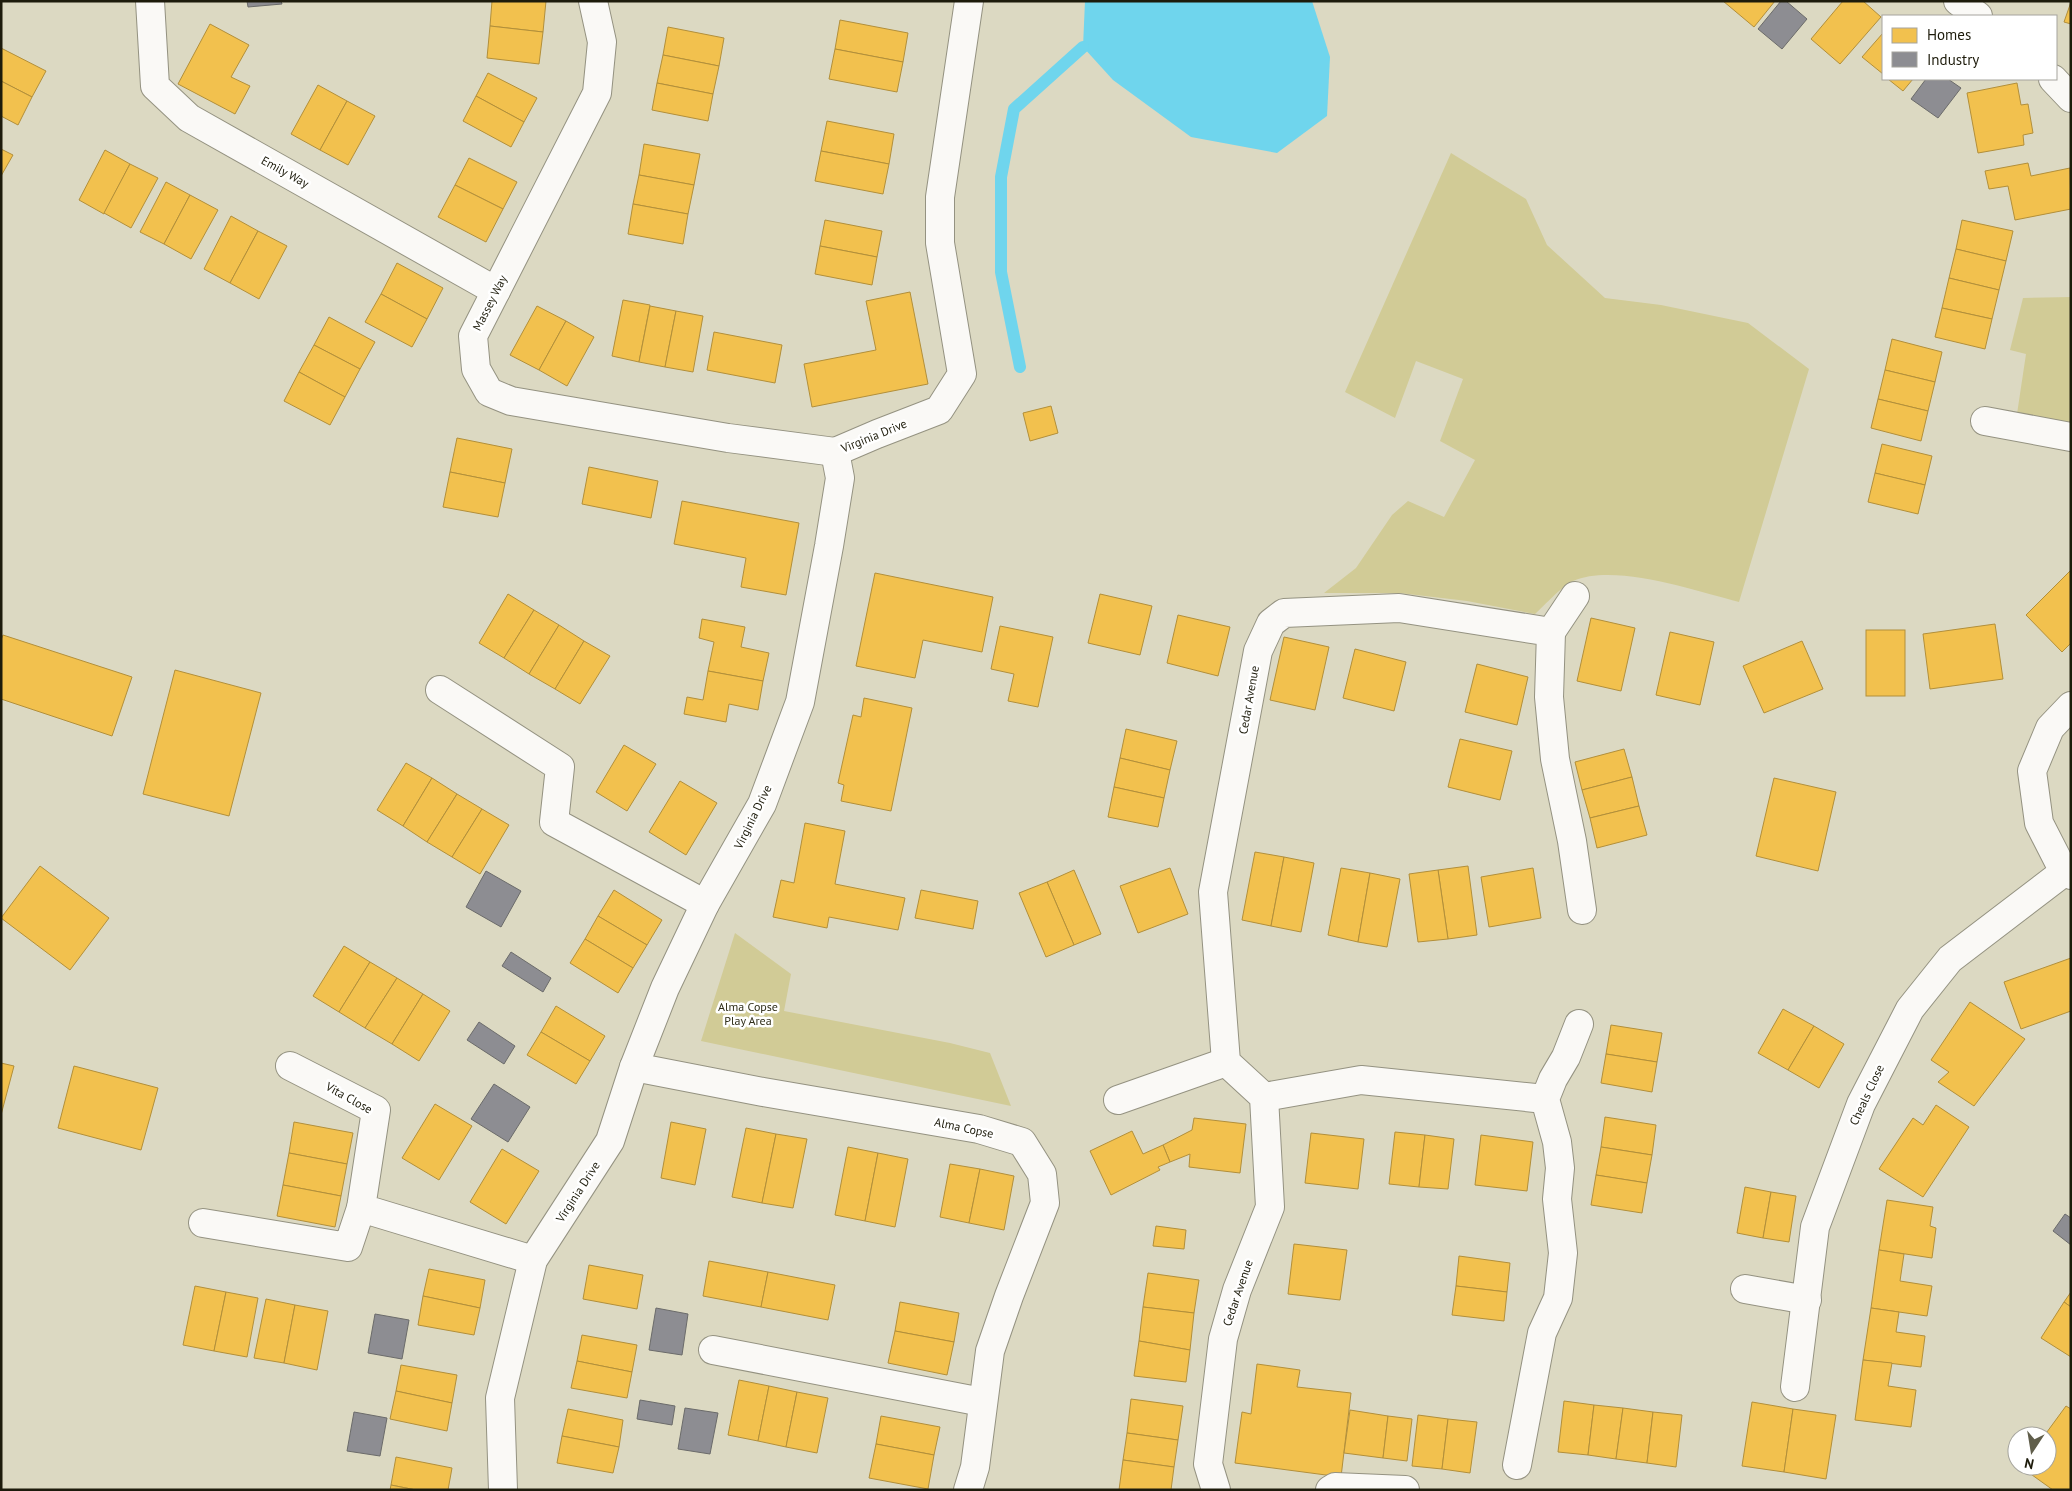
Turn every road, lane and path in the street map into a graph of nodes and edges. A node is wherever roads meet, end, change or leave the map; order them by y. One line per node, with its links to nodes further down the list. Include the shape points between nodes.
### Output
1 (150, 1): 8 (street, Emily Way, via 155,86 189,118)
2 (593, 1): 8 (street, Massey Way, via 602,42 597,93)
3 (969, 1): 11 (street, Virginia Drive, via 940,197 940,243 962,374 939,410)
4 (1958, 1): 5 (street)
5 (1977, 15)
6 (2054, 80): 7 (street)
7 (2071, 98)
8 (496, 291): 11 (street, Massey Way, via 473,336 476,369 489,392 511,401 728,438)
9 (1984, 421): 10 (street)
10 (2071, 437)
11 (835, 452): 17 (street, Virginia Drive, via 840,478 800,702 762,804)
12 (1575, 596): 13 (street)
13 (1551, 632): 18 (street, via 1549,698 1555,759); 20 (street, Cedar Avenue, via 1399,608 1284,613 1271,623 1258,651 1213,892)
14 (440, 690): 17 (street, via 560,767 554,822)
15 (2071, 706): 16 (street, via 2050,728 2032,771 2039,823)
16 (2067, 873): 30 (street, Cheals Close, via 1950,959 1910,1009 1861,1104 1816,1227)
17 (705, 904): 22 (street, Virginia Drive, via 665,988)
18 (1582, 910)
19 (1579, 1024): 25 (street)
20 (1226, 1062): 23 (street); 24 (street)
21 (290, 1066): 26 (street, Vita Close, via 376,1110)
22 (634, 1067): 28 (street, Virginia Drive, via 610,1141); 33 (street, Alma Copse, via 979,1129 1022,1142 1042,1174 1045,1203 990,1350)
23 (1264, 1097): 25 (street, via 1361,1080); 37 (street, Cedar Avenue, via 1270,1207 1237,1290 1223,1339 1208,1464)
24 (1118, 1100)
25 (1545, 1100): 34 (street, via 1560,1168 1557,1199 1563,1252 1558,1298 1542,1333)
26 (361, 1208): 27 (street, Vita Close, via 348,1247); 28 (street)
27 (203, 1223)
28 (533, 1260): 35 (street, Virginia Drive, via 500,1398)
29 (1745, 1288): 30 (street)
30 (1807, 1300): 32 (street, Cheals Close)
31 (713, 1350): 33 (street)
32 (1795, 1387)
33 (982, 1402): 36 (street, Alma Copse, via 975,1467)
34 (1517, 1464)
35 (503, 1490)
36 (968, 1490)
37 (1216, 1490)
38 (1330, 1490): 39 (street, via 1335,1487)
39 (1405, 1490)

